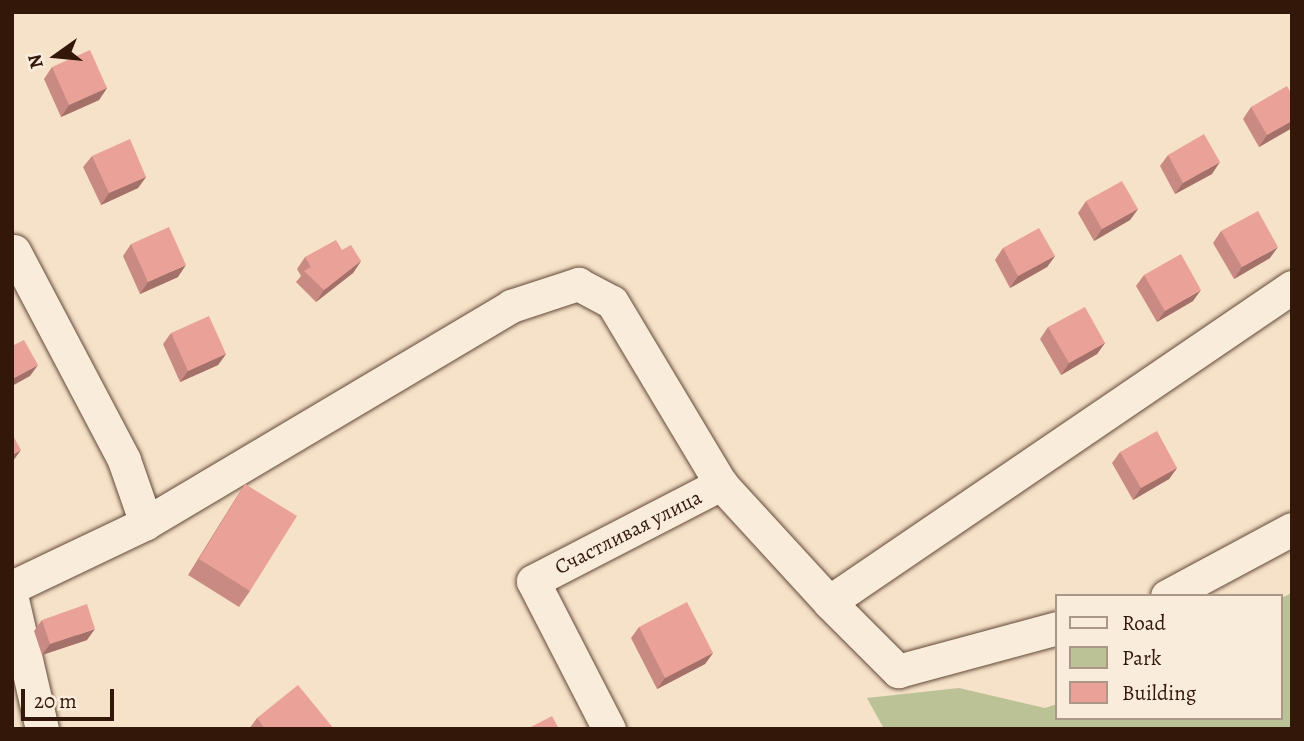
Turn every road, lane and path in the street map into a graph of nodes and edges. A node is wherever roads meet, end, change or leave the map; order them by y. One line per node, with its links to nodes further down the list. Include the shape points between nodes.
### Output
1 (14, 251): 4 (street, via 124,460)
2 (1292, 286): 9 (street)
3 (721, 484): 4 (street, via 612,302 578,284 511,306); 9 (street); 12 (street, Счастливая улица, via 533,581)
4 (146, 523): 6 (street)
5 (1292, 529): 7 (street)
6 (12, 587)
7 (1171, 594)
8 (12, 598): 11 (street)
9 (829, 602): 10 (street, via 898,671)
10 (1056, 628)
11 (41, 729)
12 (609, 729)

